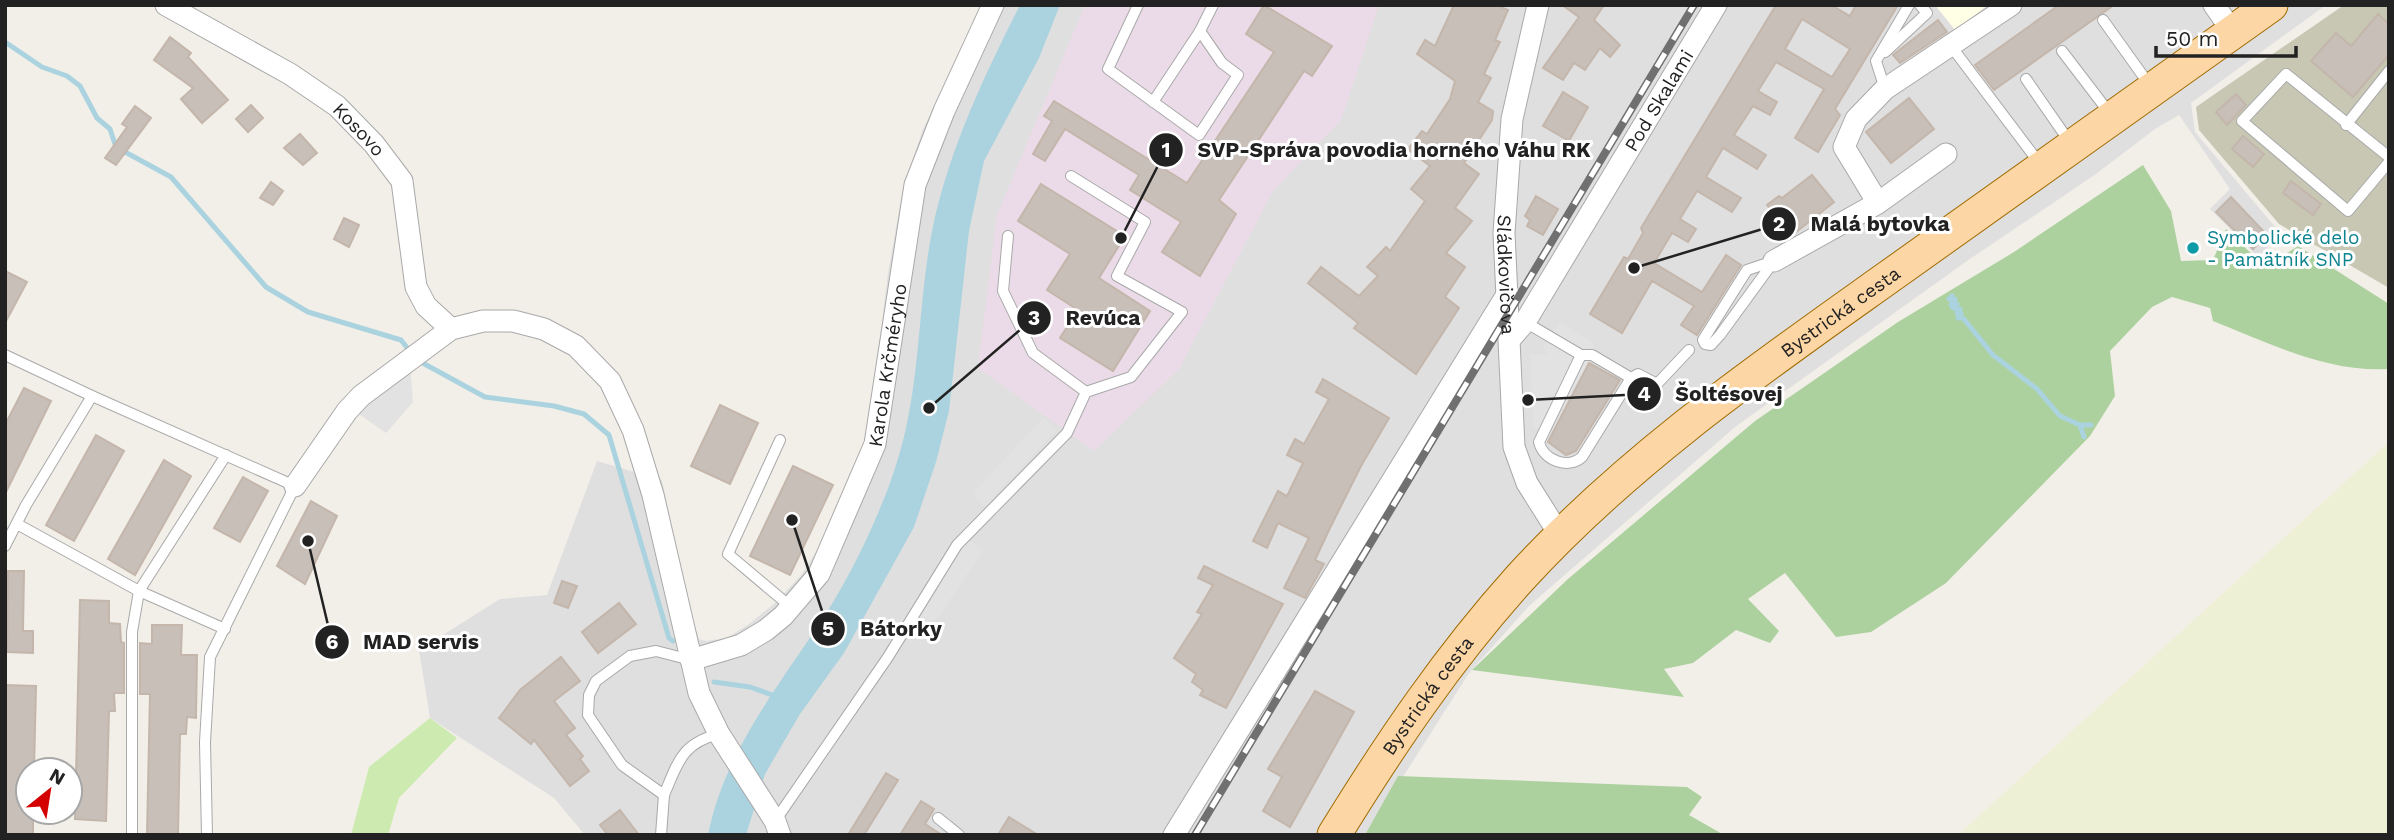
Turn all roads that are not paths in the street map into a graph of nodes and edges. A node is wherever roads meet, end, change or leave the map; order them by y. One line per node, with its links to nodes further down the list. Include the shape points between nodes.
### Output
1 (166, 5): 34 (street, Kosovo, via 290,74 337,106 374,144 402,181 416,288 426,306)
2 (993, 5): 49 (street, Karola Krčméryho, via 915,185 875,444 819,574)
3 (1138, 5): 22 (lane, via 1108,69)
4 (1213, 5): 13 (lane)
5 (1716, 5): 35 (street, Pod Skalami)
6 (1909, 5): 17 (lane)
7 (1920, 5): 17 (lane, via 1927,13)
8 (2011, 5): 15 (street)
9 (2214, 5): 14 (street)
10 (2271, 5): 14 (main road, Bystrická cesta)
11 (1535, 7): 33 (street, Sládkovičova, via 1509,144 1504,233)
12 (2103, 20): 21 (lane)
13 (1200, 31): 22 (lane); 22 (lane, via 1222,63 1238,75 1199,135)
14 (2234, 32): 21 (main road, Bystrická cesta)
15 (1951, 46): 20 (street); 28 (lane)
16 (2062, 51): 23 (lane)
17 (1875, 61): 20 (lane)
18 (2389, 71): 24 (lane)
19 (2026, 79): 25 (lane)
20 (1885, 89): 30 (street, via 1856,119 1844,146)
21 (2153, 89): 23 (main road, Bystrická cesta)
22 (1153, 102)
23 (2112, 118): 25 (main road, Bystrická cesta)
24 (2346, 125): 27 (lane); 27 (lane, via 2286,74 2242,121 2348,211)
25 (2072, 146): 28 (main road, Bystrická cesta)
26 (1946, 154): 30 (street)
27 (2389, 160)
28 (2042, 167): 46 (main road, Bystrická cesta, via 1701,412 1644,458)
29 (1071, 176): 40 (lane, via 1145,222 1117,276 1182,312 1131,377)
30 (1878, 203): 32 (street)
31 (1008, 236): 40 (lane, via 1003,291 1032,353)
32 (1774, 261): 32 (lane, via 1747,270 1703,340 1705,344 1711,345 1720,335)
33 (1508, 293): 35 (street, Sládkovičova); 60 (street)
34 (450, 329): 44 (street, via 347,411); 51 (street, via 483,321 513,321 544,329 576,346 610,381 633,430 653,495)
35 (1518, 330): 38 (lane); 46 (street, Sládkovičova, via 1514,447 1527,483)
36 (1689, 350): 39 (lane, via 1657,384 1639,374)
37 (5, 355): 41 (lane)
38 (1581, 355): 39 (lane, via 1592,355); 39 (lane, via 1539,442 1552,459 1571,464 1582,457)
39 (1632, 378)
40 (1086, 393): 55 (lane, via 1066,433 957,545)
41 (92, 396): 43 (lane); 45 (lane)
42 (780, 440): 49 (lane, via 728,554)
43 (226, 455): 44 (lane); 48 (lane)
44 (295, 486): 50 (lane)
45 (16, 524): 47 (lane); 48 (lane)
46 (1562, 537): 61 (main road, Bystrická cesta, via 1521,577 1416,706)
47 (5, 546)
48 (139, 591): 50 (lane); 56 (lane, via 132,632)
49 (791, 607): 51 (street, Karola Krčméryho, via 741,645)
50 (225, 629): 57 (lane, via 210,657 205,742)
51 (691, 660): 52 (street, via 699,693); 53 (lane, via 656,651 630,656 596,681 590,695 588,715 622,765)
52 (719, 734): 53 (lane, via 694,742 675,768); 55 (street)
53 (664, 795): 58 (lane)
54 (938, 818): 59 (lane)
55 (778, 828)
56 (132, 835)
57 (207, 835)
58 (661, 835)
59 (959, 835)
60 (1174, 835)
61 (1334, 835)

